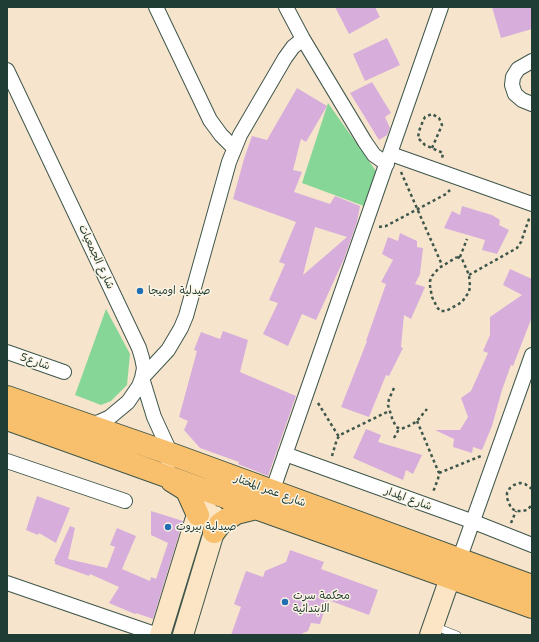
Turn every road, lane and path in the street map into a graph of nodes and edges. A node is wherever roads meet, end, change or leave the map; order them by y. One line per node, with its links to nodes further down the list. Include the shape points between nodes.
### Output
1 (156, 7): 8 (street, via 210,120 220,136)
2 (286, 7): 4 (street)
3 (441, 7): 10 (street)
4 (303, 39): 8 (street, via 285,58); 10 (street, via 374,155)
5 (532, 60): 7 (street, via 518,69 512,85 515,94)
6 (7, 71): 24 (street, شارع الجمعيات, via 139,348 144,368)
7 (532, 104)
8 (234, 148): 24 (street, via 186,316 168,350)
9 (432, 148): 9 (path, via 422,144 418,138 425,118 432,114 439,118 442,125); 11 (path, via 443,155)
10 (390, 157): 11 (street); 14 (path); 16 (street)
11 (437, 170): 12 (street)
12 (454, 176): 13 (street); 14 (path, via 448,192)
13 (532, 204)
14 (418, 209): 16 (path, via 384,227); 19 (path)
15 (532, 210): 20 (path, via 518,248)
16 (366, 222): 27 (street)
17 (467, 240): 18 (path)
18 (460, 257): 19 (path); 20 (path)
19 (442, 265): 20 (path, via 432,276 430,286 440,311 457,305 466,297 470,286)
20 (469, 275)
21 (7, 352): 23 (street, شارع5)
22 (532, 355): 38 (street)
23 (64, 372)
24 (142, 378): 32 (street, شارع الجمعيات, via 135,393 120,411 110,418); 36 (street, via 154,417)
25 (394, 388): 29 (path, via 389,399)
26 (7, 397): 32 (main road, شارع عمر المختار)
27 (305, 398): 34 (path, via 319,404); 37 (street)
28 (427, 409): 31 (path)
29 (389, 411): 33 (path); 34 (path)
30 (7, 419): 42 (main road)
31 (417, 421): 33 (path); 41 (path)
32 (87, 425): 36 (main road, شارع عمر المختار)
33 (399, 429): 35 (path)
34 (339, 437): 40 (path)
35 (394, 438)
36 (171, 454): 42 (street); 43 (main road, شارع عمر المختار)
37 (284, 454): 40 (street, شارع المدار); 45 (street)
38 (497, 454): 41 (path, via 478,458); 51 (street)
39 (7, 461): 46 (street)
40 (327, 470): 48 (street, شارع المدار)
41 (439, 473): 48 (path)
42 (165, 475): 43 (main road); 50 (main road, via 185,489)
43 (216, 482): 45 (main road, شارع عمر المختار); 49 (main road, شارع عمر المختار); 50 (street); 52 (street)
44 (532, 489): 47 (path, via 525,484 514,485 506,498 508,504 516,511 527,510)
45 (272, 492): 54 (main road, شارع عمر المختار)
46 (125, 501)
47 (532, 505)
48 (428, 506): 51 (street, شارع المدار)
49 (256, 508): 52 (main road, via 236,513 220,524); 54 (main road, شارع عمر المختار)
50 (198, 514): 59 (street)
51 (474, 522): 53 (street, شارع المدار); 54 (street)
52 (214, 532): 60 (street)
53 (532, 545)
54 (455, 569): 56 (main road, شارع عمر المختار); 57 (main road, شارع عمر المختار); 58 (street)
55 (7, 583): 59 (street)
56 (532, 586)
57 (532, 607)
58 (432, 631): 61 (lane)
59 (159, 635)
60 (183, 635)
61 (457, 635)

